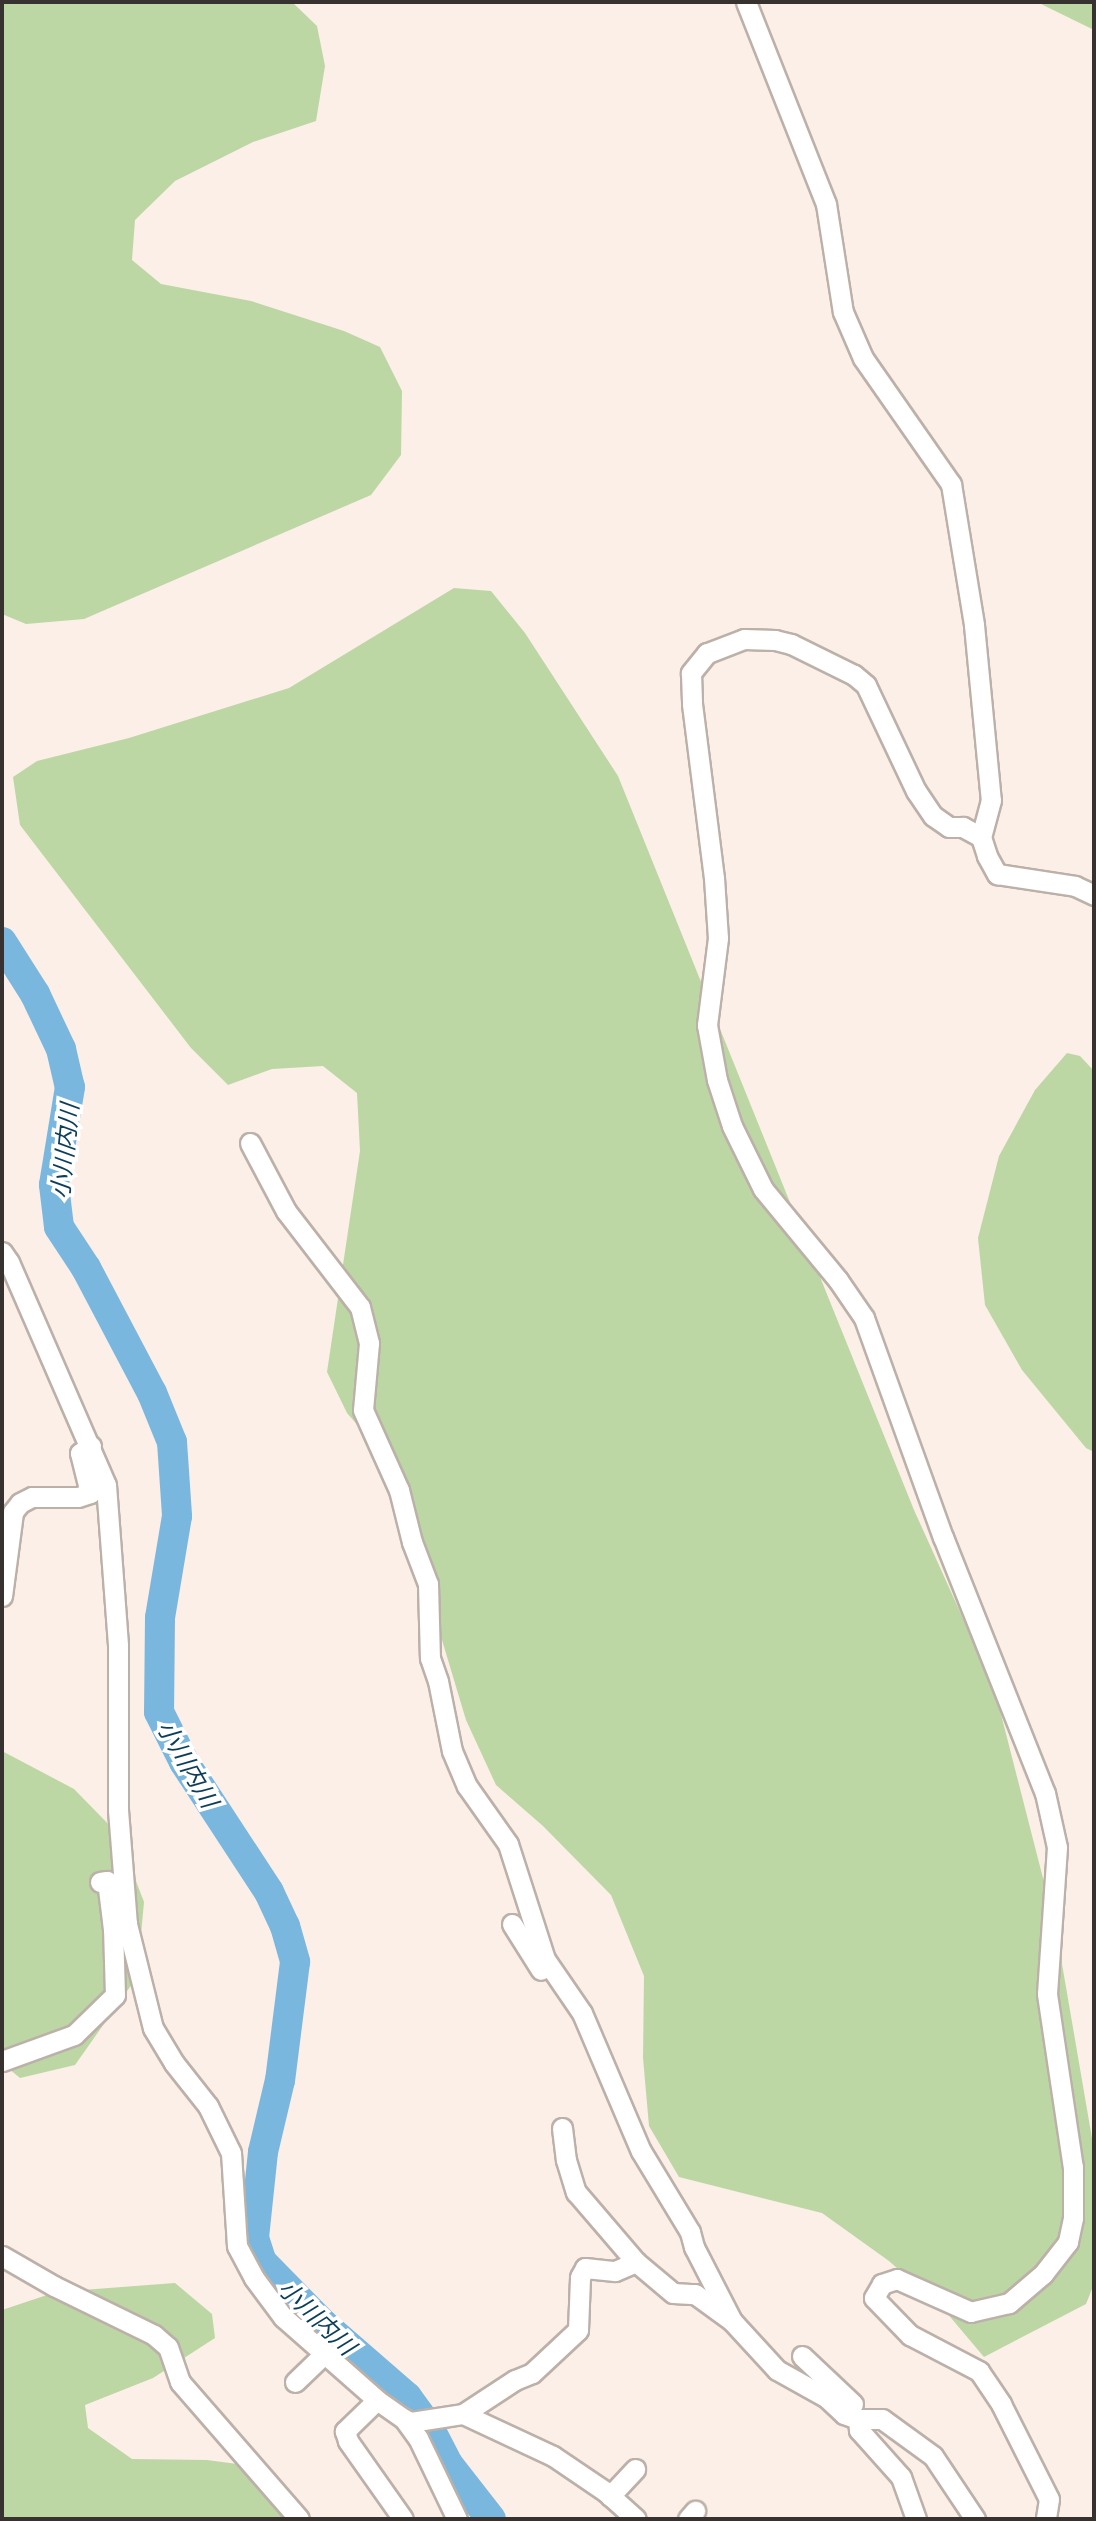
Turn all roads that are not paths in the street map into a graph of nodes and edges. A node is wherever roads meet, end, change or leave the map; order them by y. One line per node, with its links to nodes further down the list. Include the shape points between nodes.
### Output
1 (746, 2): 2 (street, via 826,204 843,312 863,358 951,484 974,625 991,800)
2 (981, 837): 3 (street, via 997,874 1075,886); 32 (street, via 963,827 949,827 933,816 916,791 866,685 854,675 775,639 744,639 707,653 691,673 716,902 718,938 707,1025 717,1080 732,1126 763,1189 864,1318 943,1537 1045,1793 1057,1847 1046,1994 1073,2167 1068,2242 1043,2274 1009,2303 971,2312 897,2279 882,2284 874,2298 910,2336 979,2371 1001,2404 1049,2500)
3 (1094, 895)
4 (250, 1143): 11 (street, via 286,1211 360,1307 369,1343 363,1410 399,1490 429,1584 430,1658 452,1751 467,1786 508,1844 545,1959)
5 (2, 1252): 6 (street)
6 (91, 1446): 7 (street, via 80,1453 90,1493 32,1497 13,1512); 10 (street, via 106,1485 118,1646)
7 (2, 1597)
8 (100, 1881): 10 (street, via 107,1881)
9 (512, 1924): 11 (street, via 541,1970)
10 (120, 1926): 12 (street, via 115,1995 74,2035); 17 (street, via 153,2028 208,2106 231,2153 237,2246 284,2317)
11 (560, 1981): 16 (street, via 582,2013 641,2151 690,2232)
12 (2, 2061)
13 (562, 2128): 15 (street, via 576,2192)
14 (2, 2256): 26 (street, via 154,2335 168,2347 180,2382)
15 (636, 2262): 16 (street, via 673,2293 695,2294); 21 (street, via 615,2271 585,2268 580,2277 578,2330 532,2373)
16 (732, 2322): 22 (street, via 777,2370 827,2398 844,2414)
17 (325, 2353): 19 (street); 20 (street)
18 (802, 2356): 22 (street)
19 (295, 2382)
20 (377, 2400): 23 (street); 27 (street, via 345,2431)
21 (458, 2415): 23 (street); 25 (street, via 553,2456)
22 (863, 2419): 30 (street, via 859,2430 901,2476); 31 (street, via 881,2419 933,2456)
23 (407, 2421): 28 (street)
24 (635, 2469): 25 (street)
25 (610, 2496): 29 (street)
26 (299, 2519)
27 (403, 2519)
28 (457, 2519)
29 (636, 2519)
30 (916, 2519)
31 (975, 2519)
32 (1046, 2519)

